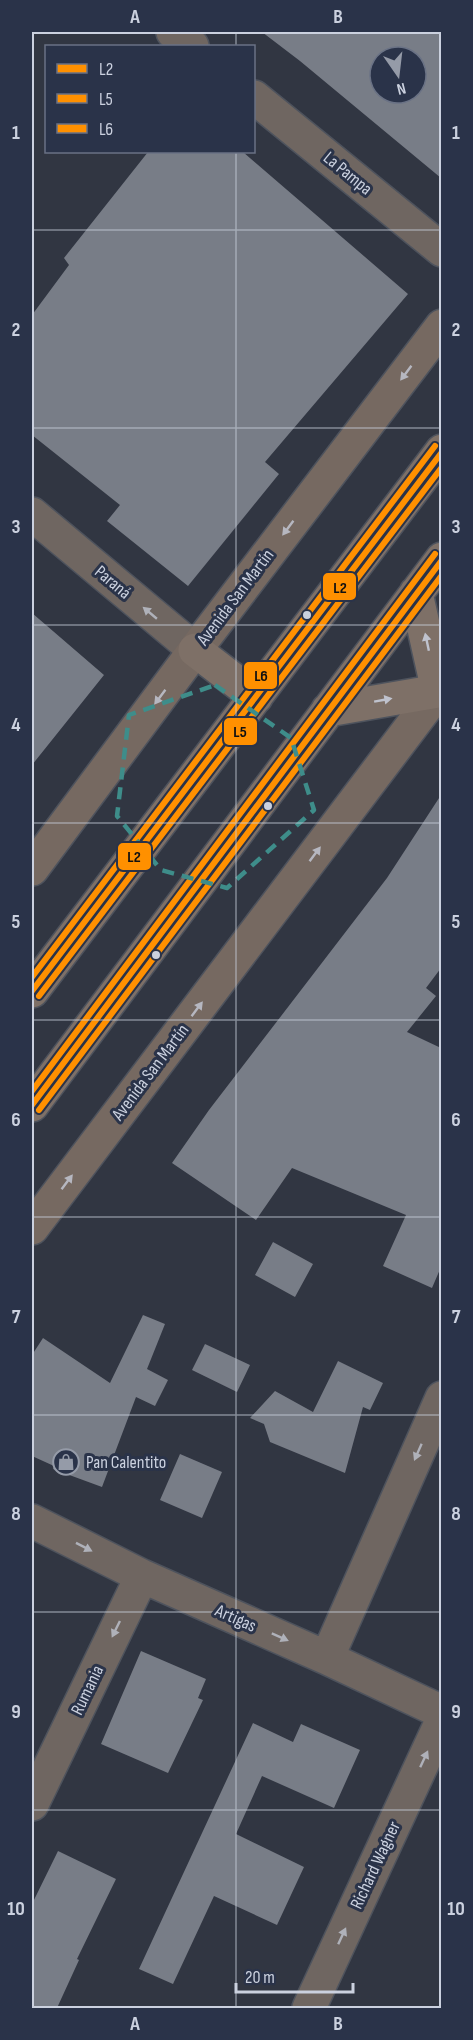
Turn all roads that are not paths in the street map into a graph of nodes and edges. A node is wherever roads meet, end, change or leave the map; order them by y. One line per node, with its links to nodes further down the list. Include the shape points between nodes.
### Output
1 (173, 32): 2 (street)
2 (191, 45)
3 (255, 98): 4 (street, La Pampa)
4 (441, 250)
5 (441, 326): 10 (main road, Avenida San Martín, one-way to 10)
6 (441, 451): 12 (main road)
7 (32, 514): 10 (street, Paraná, one-way to 7)
8 (441, 559): 9 (main road)
9 (416, 593): 11 (main road, one-way to 9); 13 (main road)
10 (195, 650): 12 (main road); 14 (main road, Avenida San Martín, one-way to 14)
11 (440, 690): 13 (main road, one-way to 11); 17 (main road, Avenida San Martín, one-way to 11)
12 (256, 697): 15 (main road)
13 (328, 710): 16 (main road)
14 (32, 869)
15 (32, 991)
16 (32, 1105)
17 (32, 1228)
18 (441, 1398): 21 (street, one-way to 21)
19 (32, 1521): 20 (street, Artigas, one-way to 20)
20 (142, 1576): 21 (street, Artigas, one-way to 21); 24 (street, Rumania, one-way to 24)
21 (327, 1658): 22 (street, Artigas)
22 (441, 1712)
23 (441, 1721): 25 (street, Richard Wagner, one-way to 23)
24 (32, 1804)
25 (309, 2008)

